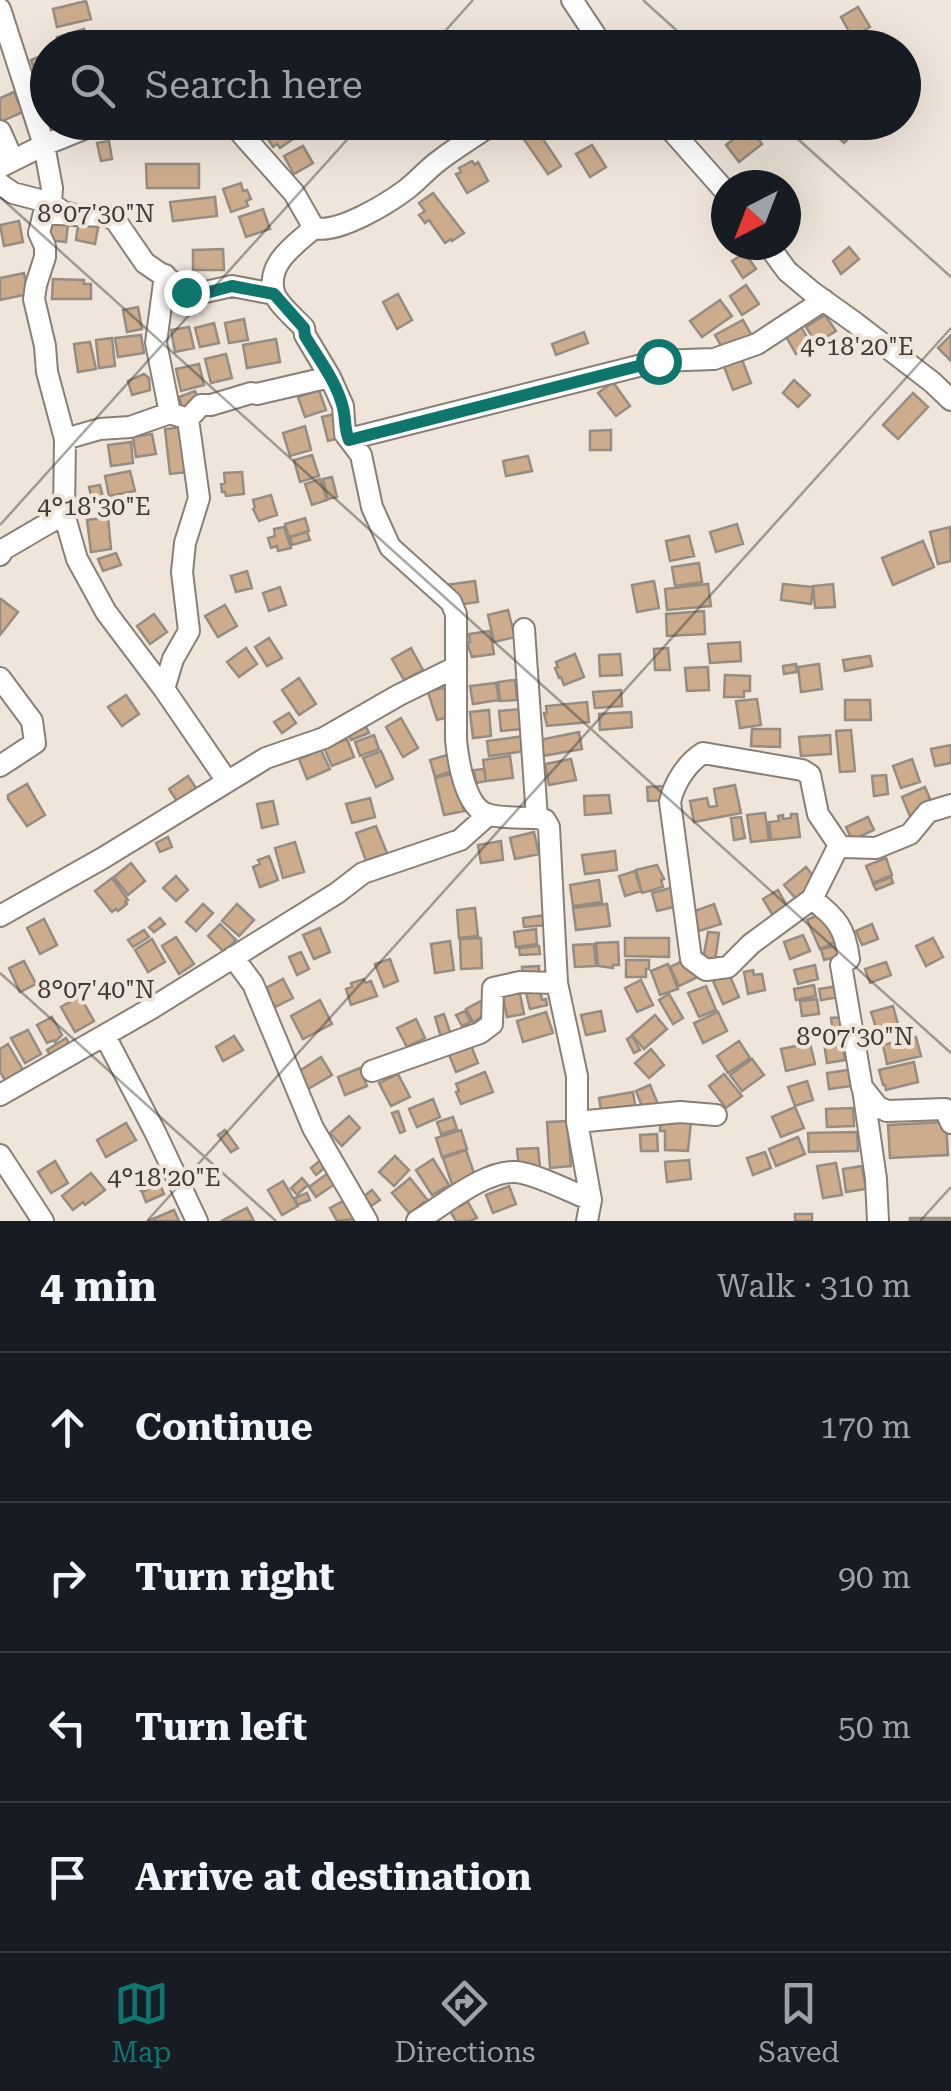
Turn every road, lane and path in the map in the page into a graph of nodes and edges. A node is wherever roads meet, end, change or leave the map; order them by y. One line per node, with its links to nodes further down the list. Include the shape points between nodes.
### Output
1 (572, 0): 3 (street)
2 (0, 9): 4 (street)
3 (592, 30)
4 (30, 102)
5 (0, 131): 12 (street)
6 (42, 140): 11 (street)
7 (58, 140): 11 (street)
8 (247, 140): 17 (street)
9 (469, 140): 17 (street, via 370,212 343,225)
10 (680, 140): 13 (street)
11 (44, 146): 12 (street); 15 (street)
12 (7, 164)
13 (711, 175)
14 (0, 184): 15 (street)
15 (51, 203): 16 (street)
16 (75, 215): 19 (street, via 116,221 144,263); 25 (street, via 44,214 39,232 45,257 34,299)
17 (314, 228): 20 (street, via 280,259)
18 (779, 260): 21 (street)
19 (165, 276): 20 (street, via 192,295 232,286); 24 (street, via 156,343)
20 (274, 294): 22 (street, via 304,328)
21 (824, 300): 23 (street); 26 (street, via 756,344 714,359 658,361)
22 (330, 377): 24 (street, via 201,405); 26 (street)
23 (951, 400)
24 (179, 416): 25 (street); 32 (street, via 199,498 182,572 189,630)
25 (65, 439): 27 (street)
26 (349, 440): 30 (street, via 361,455 372,507 390,547 451,602)
27 (64, 514): 28 (street); 32 (street, via 77,559 106,612)
28 (0, 554)
29 (524, 629): 37 (street)
30 (456, 667): 34 (street); 36 (street, via 458,756 470,799)
31 (0, 678): 33 (street, via 32,721 35,743)
32 (164, 689): 34 (street)
33 (0, 766)
34 (226, 781): 40 (street)
35 (951, 805): 38 (street, via 928,812 910,834 876,848)
36 (488, 815): 37 (street); 41 (street, via 460,840 363,872)
37 (537, 818): 42 (street, via 549,827)
38 (839, 845): 39 (street); 39 (street, via 818,814 810,776 802,770 703,753 673,787 691,959 706,970 728,967)
39 (812, 899): 45 (street, via 833,915 847,943 848,959 841,965)
40 (0, 916)
41 (234, 957): 43 (street); 54 (street, via 253,984 313,1128)
42 (557, 982): 44 (street, via 493,988 492,1024 480,1033); 48 (street, via 577,1076)
43 (105, 1036): 46 (street); 53 (street)
44 (372, 1071)
45 (862, 1087): 49 (street, via 887,1112 945,1109); 56 (street)
46 (0, 1095)
47 (716, 1114): 48 (street)
48 (577, 1122): 51 (street)
49 (951, 1122)
50 (0, 1156): 52 (street)
51 (589, 1210): 55 (street, via 519,1172 483,1180)
52 (43, 1221)
53 (197, 1221)
54 (367, 1221)
55 (417, 1221)
56 (878, 1221)

